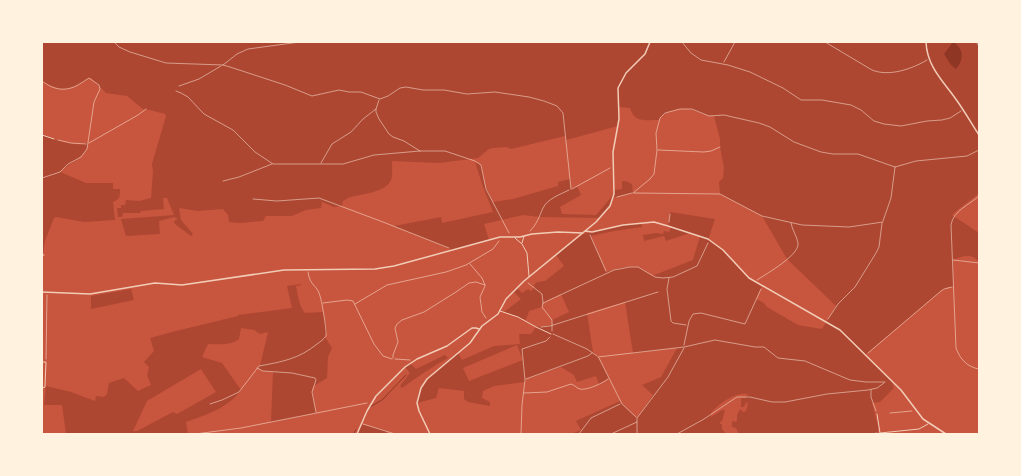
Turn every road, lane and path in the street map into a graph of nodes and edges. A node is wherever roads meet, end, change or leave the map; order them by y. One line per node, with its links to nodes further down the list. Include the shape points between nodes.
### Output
1 (114, 42): 12 (path, via 130,52 166,63)
2 (300, 42): 12 (path, via 248,49)
3 (650, 42): 33 (street, via 618,88 619,115)
4 (682, 42): 11 (path, via 698,59)
5 (735, 42): 11 (path)
6 (825, 42): 10 (path, via 872,70 880,72 913,67)
7 (926, 42): 10 (street)
8 (976, 42): 9 (path)
9 (979, 46)
10 (928, 58): 19 (street, via 935,72)
11 (724, 64): 19 (path, via 750,72 801,100 822,100 855,106 874,121 884,124 901,126 942,120)
12 (223, 65): 14 (path, via 199,79); 16 (path, via 312,96 339,90 362,92)
13 (42, 81): 23 (path, via 60,89 70,88 88,78 99,85)
14 (179, 86)
15 (176, 91): 29 (path, via 188,97 204,114 233,130 254,152)
16 (380, 99): 18 (path); 36 (path, via 406,87 467,94 499,93 555,105 562,111 564,119)
17 (146, 109): 23 (path)
18 (376, 109): 27 (path, via 379,119 391,136); 28 (path, via 351,132 332,144)
19 (963, 110): 21 (street)
20 (42, 135): 22 (street)
21 (979, 135)
22 (54, 139): 23 (path)
23 (88, 143): 34 (path, via 86,152 81,157 60,172)
24 (720, 146): 25 (path, via 708,152)
25 (657, 150): 32 (path, via 657,123 661,116 688,108 709,116 724,115 763,124 787,139 828,154 858,154); 37 (path, via 654,174)
26 (979, 150): 32 (path, via 969,155 916,161)
27 (420, 151): 31 (path, via 379,154 345,164); 49 (path, via 449,152 478,162 481,165 486,189)
28 (324, 158): 30 (path); 31 (path)
29 (273, 164): 30 (path); 35 (path)
30 (320, 164): 31 (path)
31 (327, 164)
32 (895, 167): 42 (path, via 891,198)
33 (613, 168): 36 (path); 39 (street)
34 (42, 178)
35 (223, 182)
36 (571, 189): 48 (path, via 556,196 546,205)
37 (632, 193): 39 (path); 43 (path, via 721,194 762,216)
38 (979, 196): 56 (path, via 960,210 952,220)
39 (614, 197): 45 (street, via 604,214)
40 (253, 199): 55 (path, via 277,201 319,198)
41 (670, 214): 44 (path)
42 (883, 222): 43 (path, via 849,227); 76 (path, via 876,253 855,287 838,304)
43 (791, 223): 63 (path, via 798,246 794,253)
44 (668, 226): 46 (street, via 649,222); 53 (street)
45 (586, 231): 46 (street); 47 (street)
46 (589, 232): 60 (path)
47 (583, 233): 48 (street); 61 (street)
48 (529, 235): 50 (street)
49 (509, 236): 51 (street); 52 (street)
50 (524, 236): 52 (street); 54 (street)
51 (500, 237): 55 (street); 57 (path, via 493,249)
52 (514, 237): 54 (street)
53 (708, 240): 62 (path, via 697,266); 66 (street, via 723,250 746,276)
54 (522, 244): 61 (street, via 528,257)
55 (451, 250): 59 (street, via 385,267 361,270)
56 (952, 260): 58 (path); 67 (path)
57 (470, 263): 65 (path); 73 (path, via 446,272 387,285)
58 (979, 263)
59 (308, 269): 69 (street, via 266,271 182,285 155,283 90,294); 72 (path, via 310,282 319,291)
60 (606, 273): 62 (path, via 634,267 641,268 655,277); 71 (path)
61 (529, 276): 64 (street)
62 (669, 278): 78 (path, via 667,289 671,321)
63 (756, 280)
64 (524, 281): 71 (path, via 540,292); 74 (street, via 506,299)
65 (485, 285): 75 (path, via 480,297 482,312); 86 (path, via 469,282 424,312 399,323 395,328 398,342)
66 (762, 286): 76 (street); 78 (path, via 745,324 696,313 690,318)
67 (953, 287): 84 (path, via 941,291); 91 (path, via 956,348 963,361)
68 (42, 292): 69 (street)
69 (47, 292): 88 (path)
70 (658, 292): 77 (path)
71 (543, 303): 77 (path, via 542,307)
72 (323, 304): 73 (path, via 349,300); 90 (path, via 323,318 327,331 325,337 295,358)
73 (355, 304): 86 (path, via 377,349 389,359)
74 (500, 311): 75 (street); 79 (street)
75 (488, 321): 80 (street)
76 (826, 322): 84 (street, via 840,330)
77 (553, 324): 79 (path); 81 (path)
78 (688, 325): 82 (path)
79 (536, 327): 81 (street)
80 (479, 329): 89 (street, via 471,329 444,348); 112 (street, via 470,343 427,378 421,388 417,403)
81 (551, 334): 83 (path); 93 (path, via 546,340 522,349)
82 (684, 347): 85 (path); 95 (path, via 715,340 764,347 778,358 805,362 850,380 885,382); 104 (path, via 668,377)
83 (593, 352): 85 (path); 93 (path)
84 (865, 355): 100 (street, via 900,390)
85 (598, 357): 92 (path)
86 (393, 358): 89 (path)
87 (42, 362): 88 (street)
88 (46, 362): 94 (street, via 45,385)
89 (413, 362): 98 (street, via 405,367)
90 (257, 367): 97 (path, via 239,392); 102 (path, via 263,371 315,378 312,392)
91 (979, 369)
92 (609, 378): 96 (path, via 583,389 571,384 547,392); 99 (path)
93 (525, 380): 96 (path)
94 (42, 388)
95 (871, 390): 103 (path); 117 (path, via 827,394 776,403 740,397)
96 (523, 394): 113 (path)
97 (210, 404)
98 (370, 404): 102 (path); 107 (street)
99 (622, 404): 104 (path); 114 (path, via 592,418)
100 (915, 410): 101 (path); 106 (street)
101 (890, 412)
102 (316, 413): 109 (path)
103 (877, 414): 108 (street)
104 (637, 418): 105 (path)
105 (636, 422): 115 (path); 116 (path)
106 (928, 423): 108 (street, via 919,429); 119 (street)
107 (361, 424): 110 (street); 111 (path)
108 (880, 433): 118 (path)
109 (195, 434)
110 (357, 434)
111 (395, 434)
112 (430, 434)
113 (521, 434)
114 (579, 434)
115 (611, 434)
116 (637, 434)
117 (677, 434)
118 (871, 434)
119 (946, 434)

